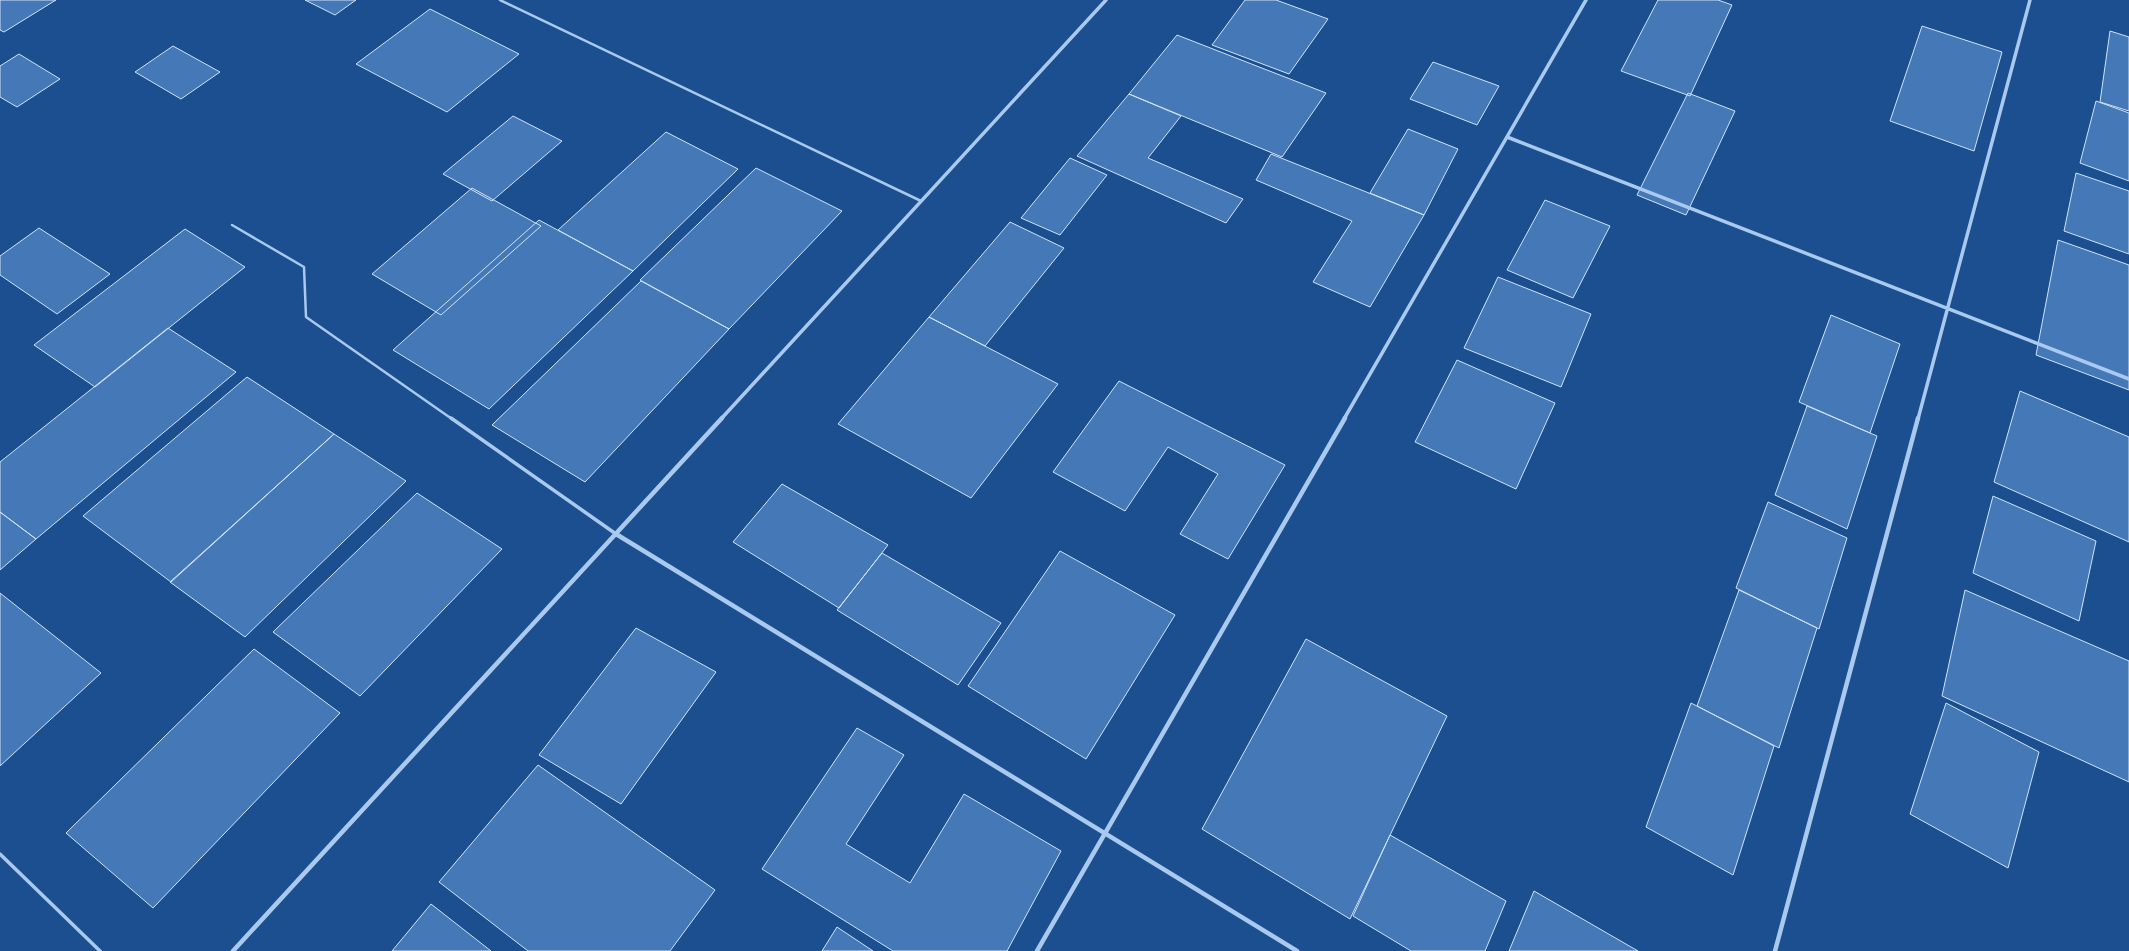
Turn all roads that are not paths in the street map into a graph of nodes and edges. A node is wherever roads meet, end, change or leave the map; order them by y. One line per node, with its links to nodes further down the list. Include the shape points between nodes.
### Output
1 (500, 0): 6 (lane)
2 (1106, 0): 6 (street)
3 (1586, 0): 5 (street)
4 (2030, 0): 8 (street)
5 (1507, 137): 8 (street); 11 (street)
6 (921, 201): 10 (street)
7 (232, 225): 10 (lane, via 304,267 306,317)
8 (1948, 309): 9 (street); 17 (street)
9 (2129, 379)
10 (616, 534): 11 (street); 14 (street)
11 (1105, 833): 15 (street); 16 (street)
12 (0, 854): 13 (lane)
13 (100, 951)
14 (234, 951)
15 (1036, 951)
16 (1298, 951)
17 (1775, 951)

